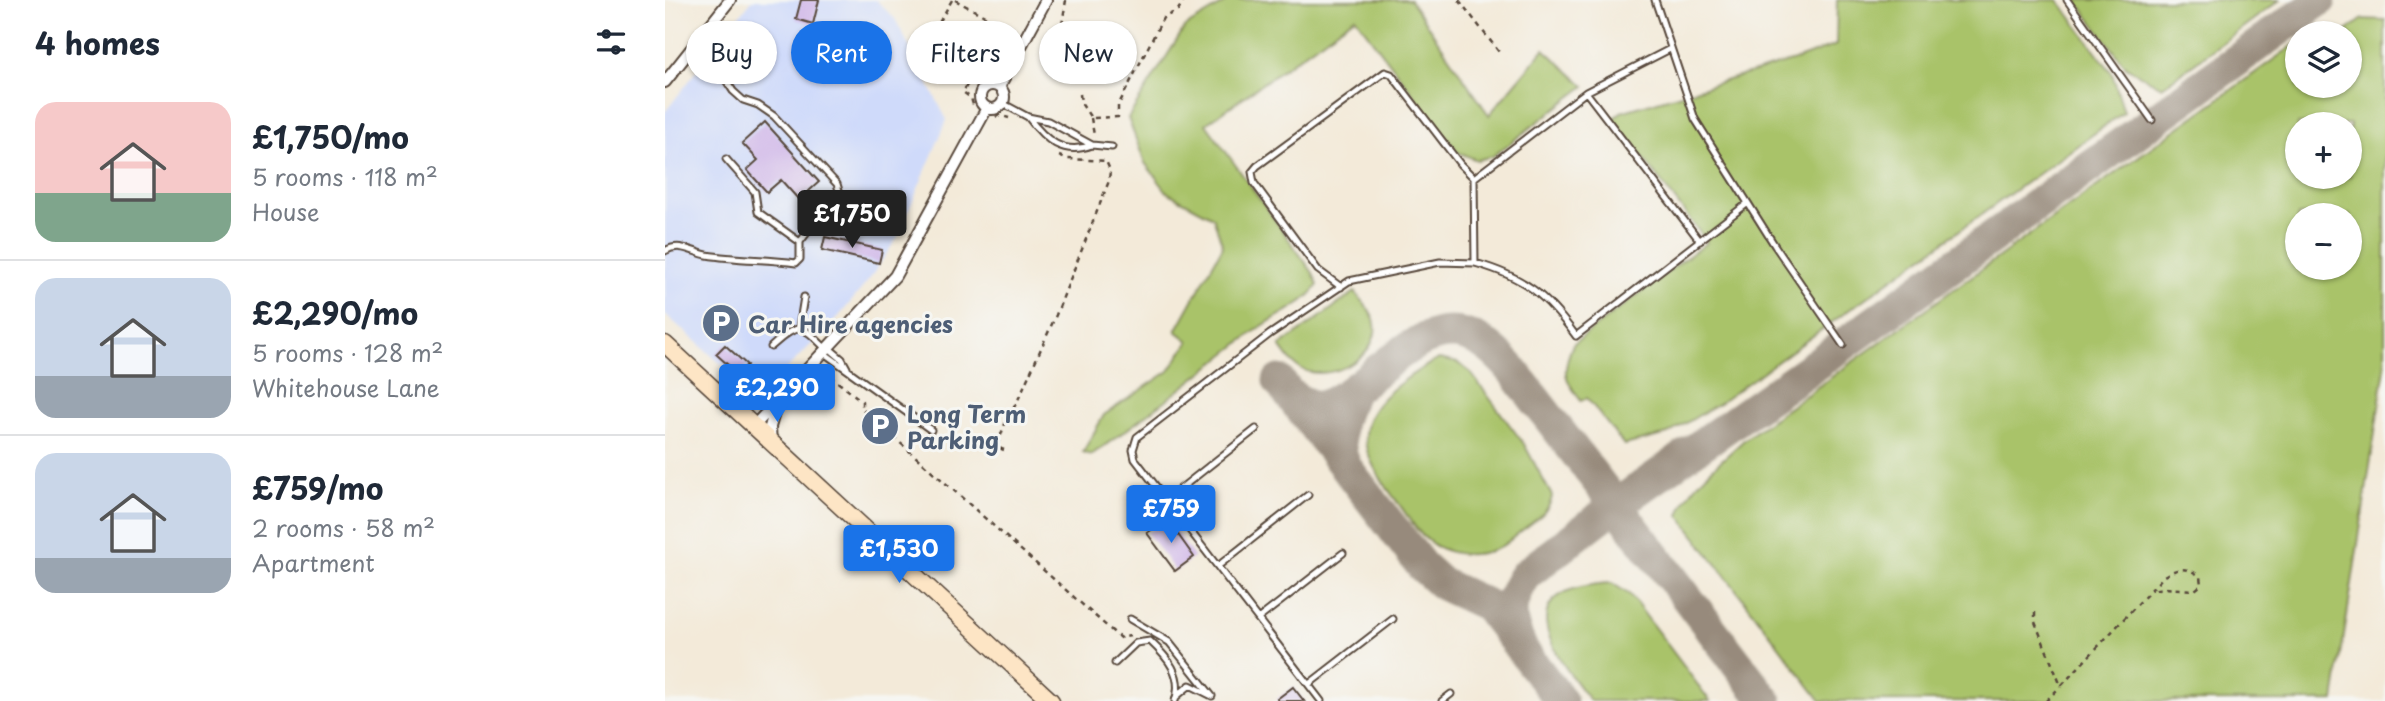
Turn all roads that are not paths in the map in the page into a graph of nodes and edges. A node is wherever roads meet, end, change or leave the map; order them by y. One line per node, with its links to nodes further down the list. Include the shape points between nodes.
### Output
1 (730, 0): 6 (street)
2 (1046, 0): 8 (street)
3 (1655, 0): 5 (lane)
4 (2067, 0): 13 (lane)
5 (1670, 49): 9 (lane); 18 (lane, via 1695,119)
6 (665, 82)
7 (728, 84): 19 (lane, via 743,100 774,116 837,184 840,194)
8 (999, 87): 10 (street); 11 (street, via 988,85 981,91 980,101)
9 (1587, 92): 17 (lane); 21 (lane)
10 (1002, 103): 11 (street); 12 (lane)
11 (987, 108): 31 (street, via 895,276)
12 (1028, 117): 14 (lane, via 1048,121); 14 (lane, via 1058,146 1078,150)
13 (2152, 120)
14 (1092, 145): 15 (lane)
15 (1112, 147)
16 (726, 159): 22 (lane, via 755,192 758,212)
17 (1475, 178): 24 (lane); 25 (lane, via 1385,72 1257,166 1252,172 1254,183 1318,270)
18 (1748, 203): 21 (lane); 29 (lane)
19 (820, 217): 20 (lane); 22 (lane)
20 (862, 228)
21 (1700, 241): 24 (lane, via 1576,336 1525,282)
22 (800, 242): 23 (lane, via 796,262 707,255 680,247)
23 (665, 251)
24 (1475, 263): 25 (lane, via 1440,261 1349,281)
25 (1341, 287): 38 (lane, via 1270,334 1137,437 1135,459)
26 (804, 297): 27 (lane)
27 (799, 328): 30 (lane, via 789,330); 31 (lane)
28 (665, 344): 33 (street)
29 (1843, 345)
30 (771, 347)
31 (827, 350): 32 (street); 35 (lane)
32 (778, 400): 33 (street); 36 (street, via 770,427)
33 (753, 427): 36 (street)
34 (1256, 429): 38 (lane)
35 (931, 430)
36 (772, 444): 48 (street)
37 (1308, 495): 40 (lane)
38 (1167, 500): 40 (lane)
39 (1343, 553): 42 (lane)
40 (1218, 566): 42 (lane)
41 (1130, 618): 47 (lane, via 1169,642 1212,696 1190,685)
42 (1258, 619): 45 (lane)
43 (1393, 619): 45 (lane)
44 (1115, 663): 47 (lane, via 1136,643 1150,641 1170,660)
45 (1308, 684): 49 (lane)
46 (1451, 694): 50 (lane)
47 (1176, 699)
48 (1051, 701)
49 (1321, 701)
50 (1442, 701)

